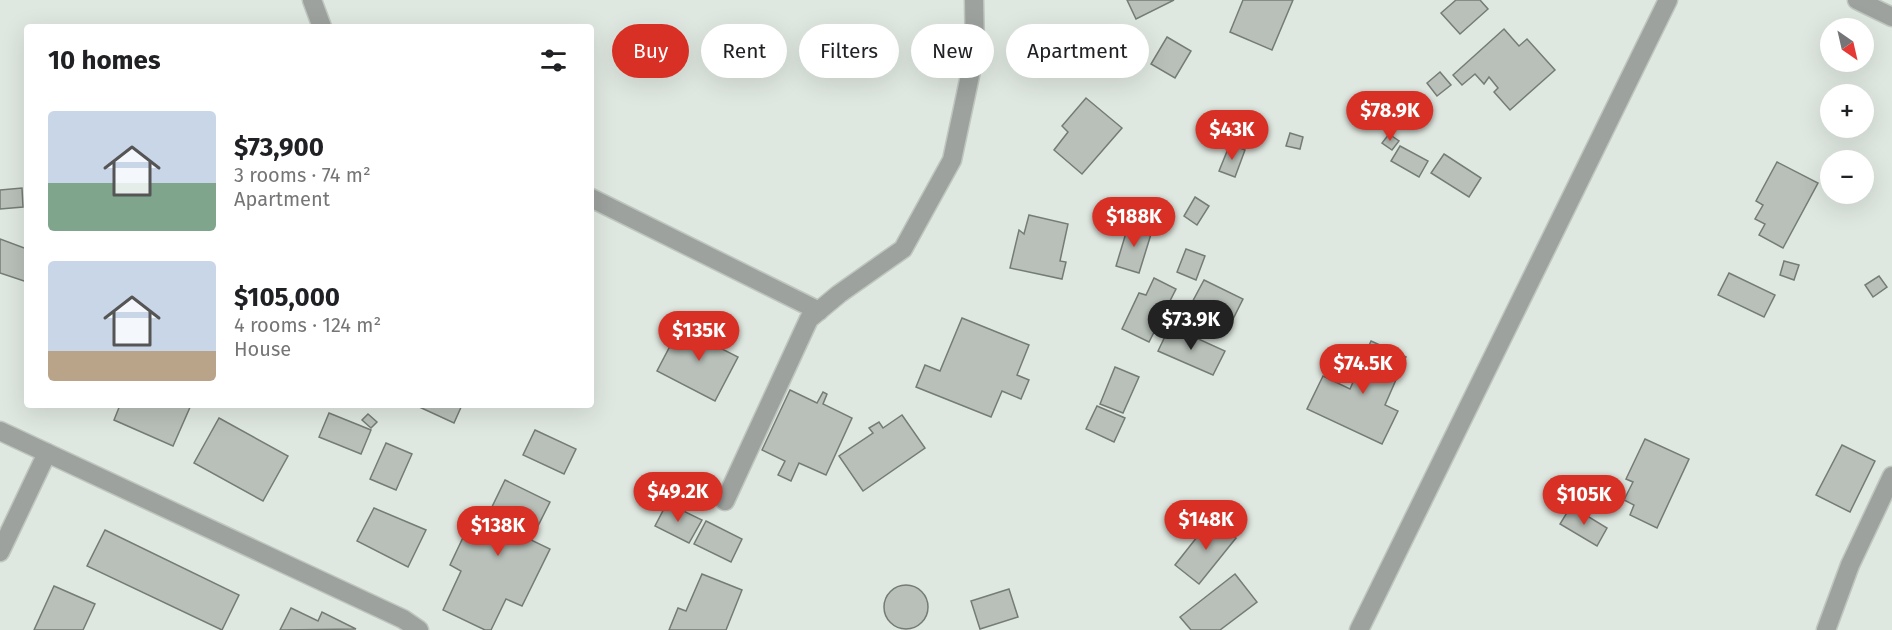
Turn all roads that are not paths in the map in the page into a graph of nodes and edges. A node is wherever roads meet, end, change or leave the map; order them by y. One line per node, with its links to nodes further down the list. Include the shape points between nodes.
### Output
1 (312, 0): 6 (street)
2 (974, 0): 8 (street, via 975,52 952,160 903,249)
3 (1668, 0): 16 (street)
4 (1857, 0): 5 (street)
5 (1892, 17)
6 (321, 24)
7 (594, 199): 8 (street)
8 (819, 310): 12 (street, via 809,319)
9 (0, 430): 10 (street)
10 (47, 453): 13 (street); 14 (street)
11 (1892, 476): 17 (street, via 1850,566)
12 (725, 501)
13 (0, 552)
14 (400, 625): 15 (street)
15 (419, 630)
16 (1359, 630)
17 (1826, 630)

